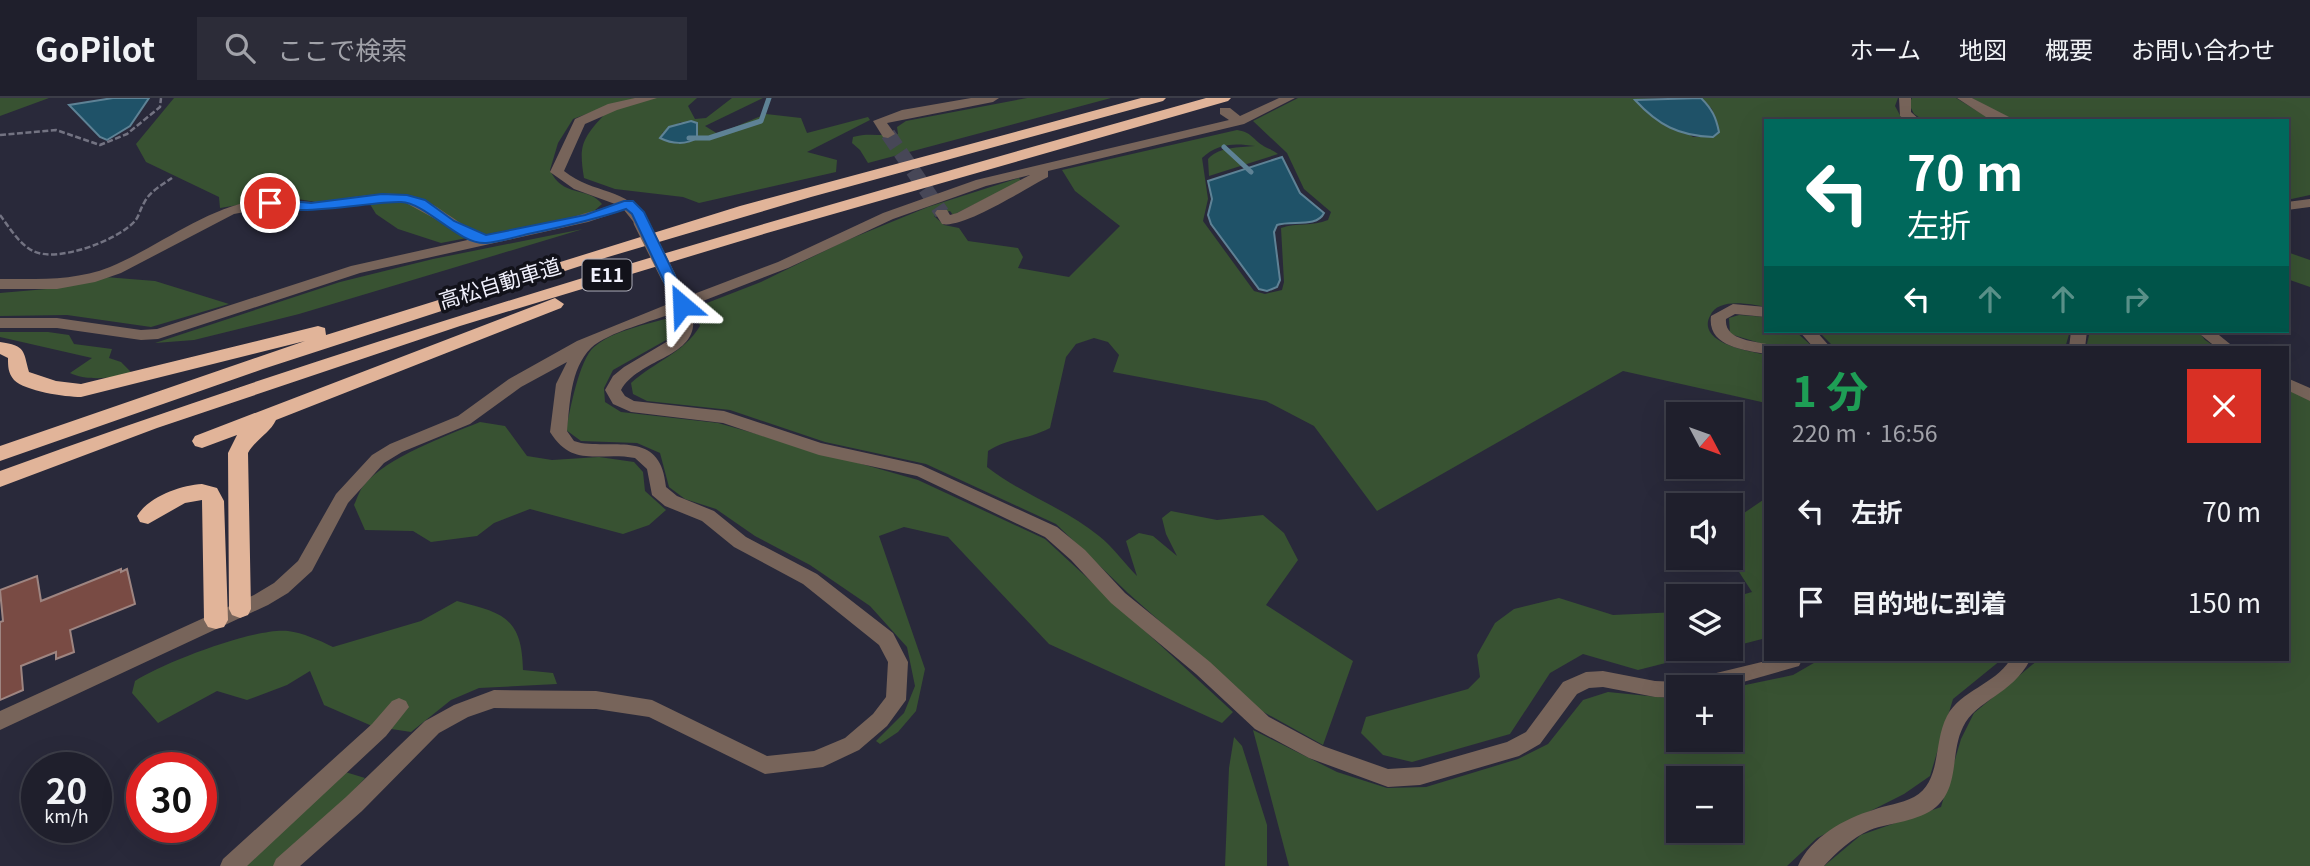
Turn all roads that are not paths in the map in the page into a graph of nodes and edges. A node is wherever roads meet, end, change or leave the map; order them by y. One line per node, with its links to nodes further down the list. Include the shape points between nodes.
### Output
1 (651, 98): 15 (street, via 613,107 580,122 557,172 576,188)
2 (993, 98): 11 (street, via 879,121)
3 (1157, 98): 18 (highway, 高松自動車道 / E11)
4 (1289, 98): 10 (street)
5 (1905, 98): 8 (street, via 1905,113)
6 (1963, 98): 9 (street)
7 (1224, 104): 10 (street); 13 (highway, 高松自動車道 / E11)
8 (1912, 119)
9 (2004, 119)
10 (1239, 121): 12 (street)
11 (888, 134)
12 (1040, 167): 17 (street, via 1043,174 962,216 947,221); 21 (street, via 888,216)
13 (919, 182): 33 (highway, via 599,288); 36 (highway, 高松自動車道 / E11, via 473,316)
14 (2310, 202): 16 (street)
15 (628, 204): 19 (street, via 588,218); 21 (street, bridge, via 638,212)
16 (2289, 206)
17 (942, 213)
18 (690, 227): 29 (highway, via 609,246 369,319 92,390 58,391 22,377 18,356); 35 (highway, 高松自動車道 / E11, via 346,335)
19 (484, 239): 20 (street, via 407,199 311,206 270,203 230,211 90,279); 23 (street, via 356,269 158,334 57,323)
20 (0, 284)
21 (682, 305): 26 (street); 43 (street, via 686,335 623,373 612,390 619,400 631,406 724,417 819,449 921,471 1051,532 1118,598 1262,723 1357,769 1388,778 1420,776 1512,750 1533,738 1570,688 1586,680)
22 (1764, 312): 30 (street, via 1733,309 1719,316 1716,326 1725,336)
23 (0, 323)
24 (1809, 333): 27 (street)
25 (2207, 333): 28 (street)
26 (583, 345): 38 (street, via 515,383 464,420 379,458 342,499 305,566 281,588); 47 (street, via 563,394 558,432 568,445 646,455 655,468 658,490 671,501 709,516 740,541 810,579 851,610 886,639 898,662 896,699 852,744 816,760 765,765 652,709 596,700 494,699 432,727)
27 (1821, 346)
28 (2224, 346)
29 (0, 348)
30 (1764, 348)
31 (2289, 384): 32 (street)
32 (2310, 395)
33 (308, 399): 34 (highway); 38 (highway, via 260,425 237,453)
34 (202, 441)
35 (0, 454)
36 (0, 479)
37 (148, 516): 39 (highway, via 189,492 210,494)
38 (240, 609): 39 (street)
39 (216, 620): 45 (street)
40 (1789, 661): 42 (street)
41 (2019, 661): 48 (street, via 2006,681 1965,707 1954,723 1941,787 1926,803 1862,823 1830,843)
42 (1741, 675)
43 (1666, 689)
44 (399, 707): 46 (street)
45 (0, 721)
46 (231, 866)
47 (284, 866)
48 (1809, 866)

